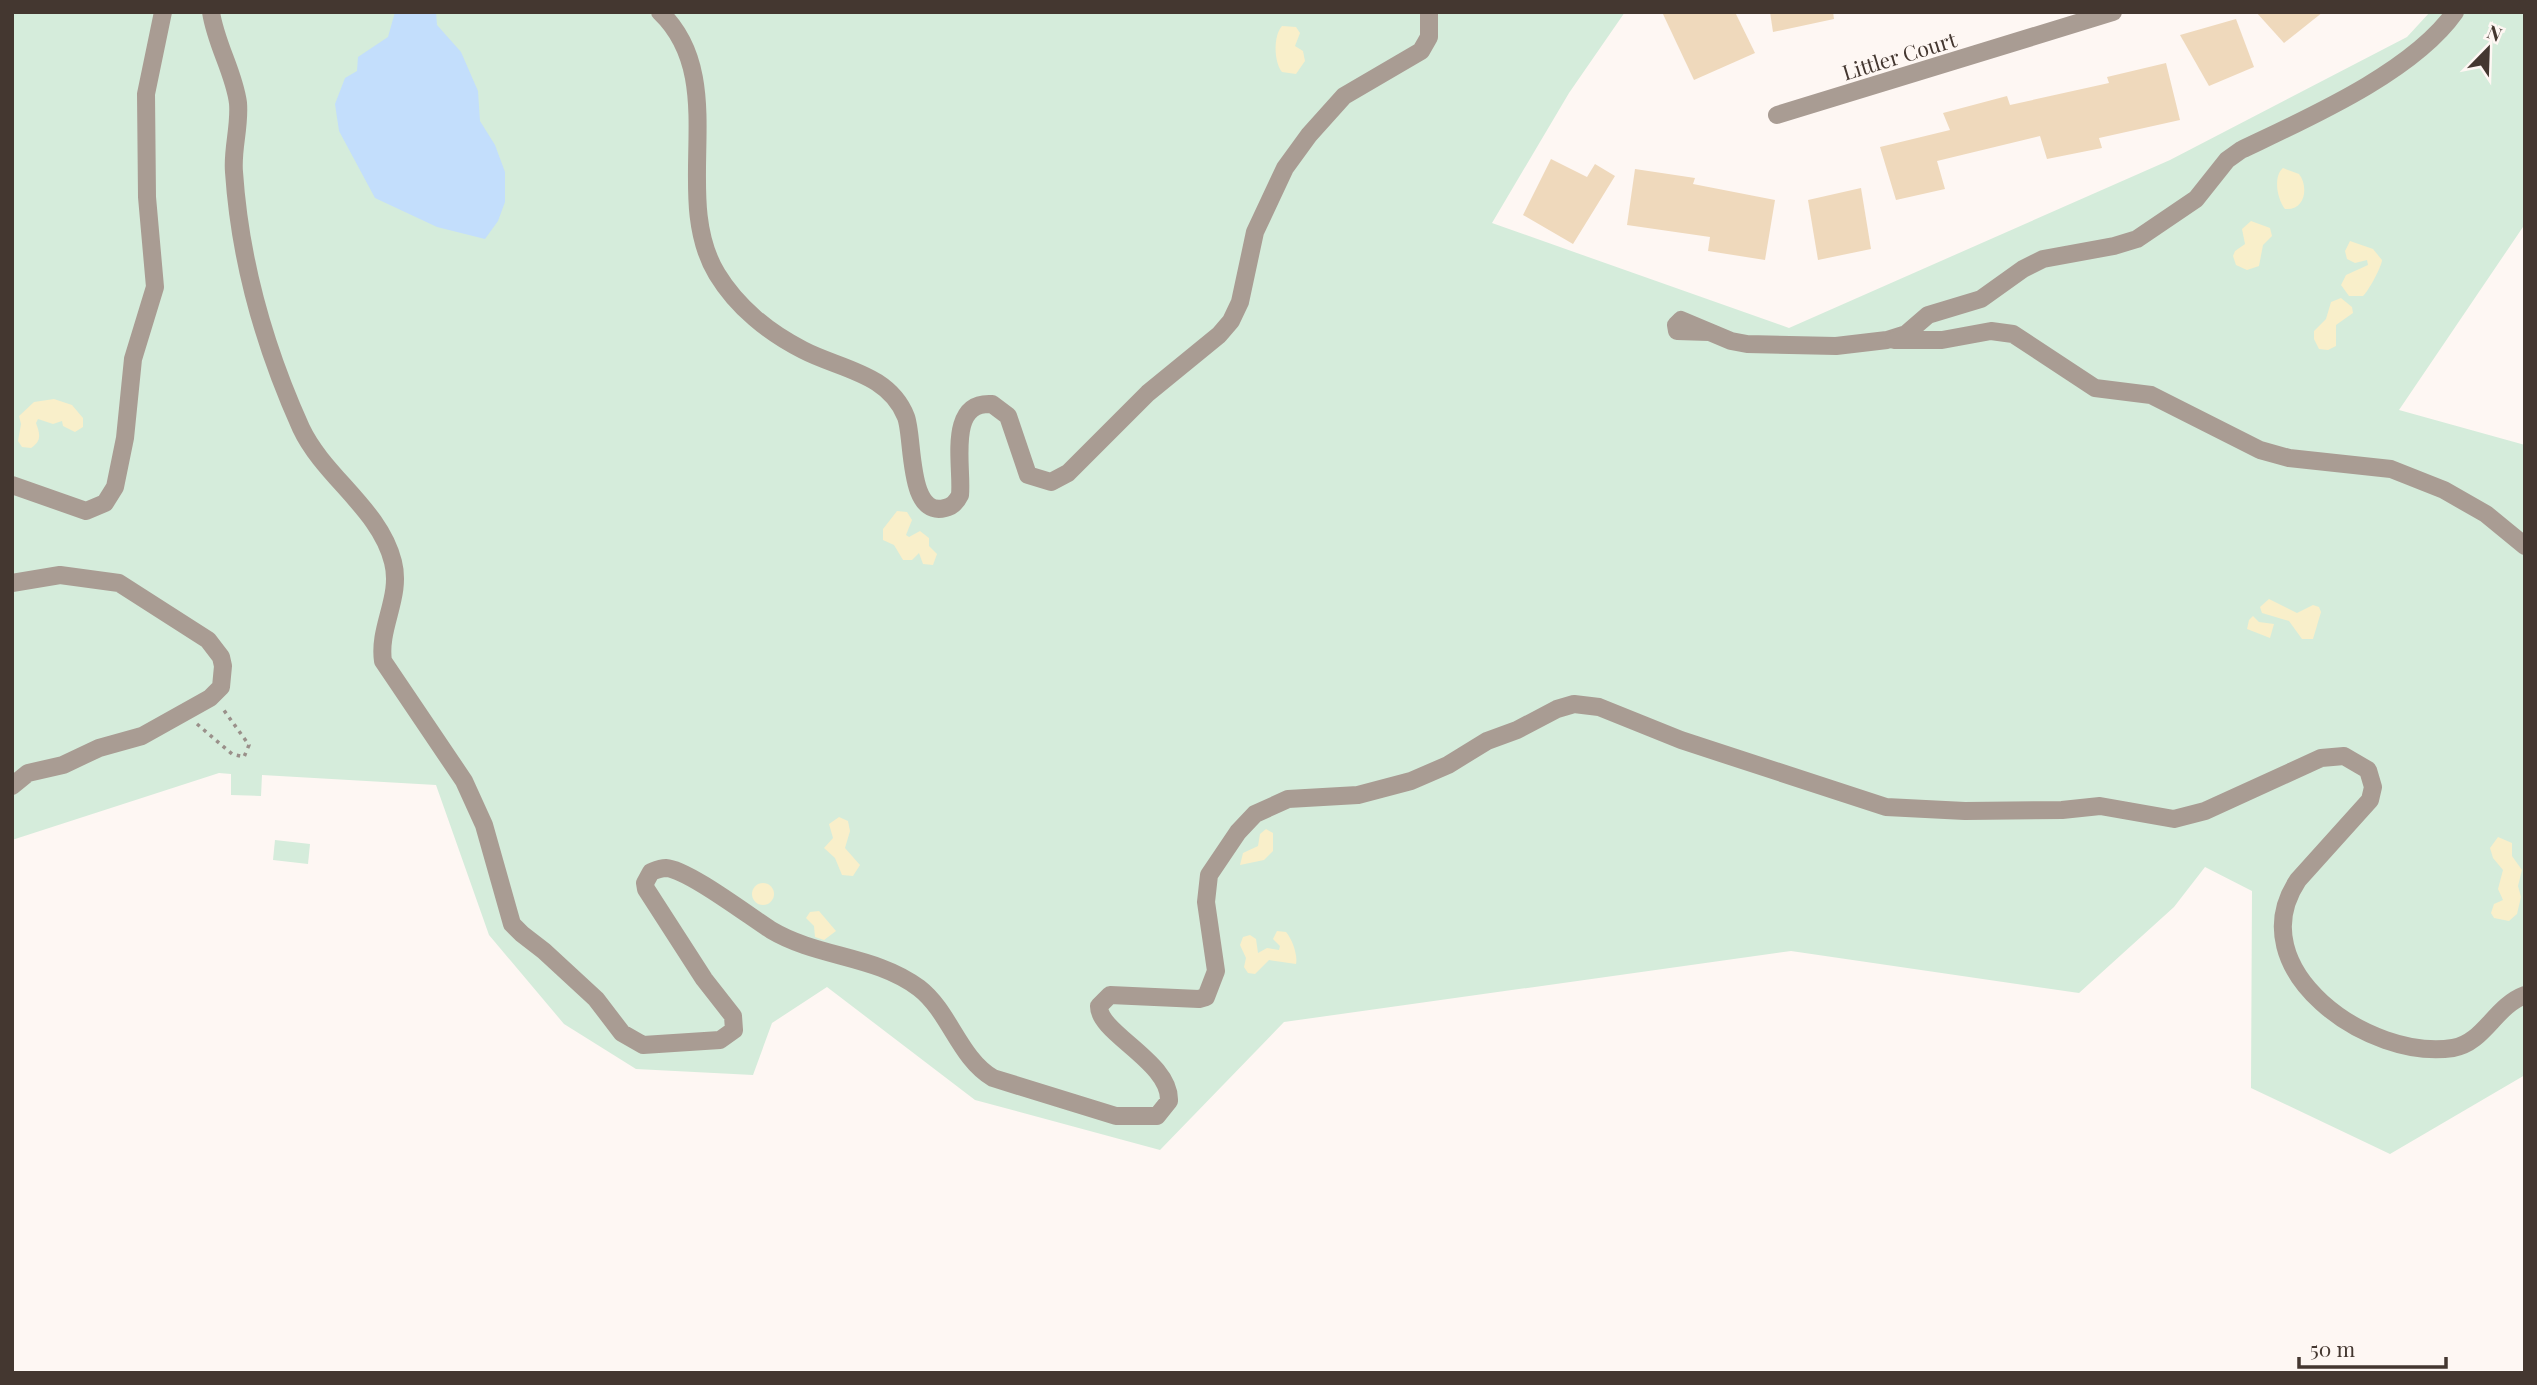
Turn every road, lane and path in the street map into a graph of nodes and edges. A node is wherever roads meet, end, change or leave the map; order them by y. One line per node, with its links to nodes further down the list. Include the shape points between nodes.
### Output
1 (163, 12): 10 (street, via 146,94 147,197 155,287 134,359 115,487 106,503 86,512)
2 (211, 12): 16 (street, via 238,102 233,164 236,200 269,353 313,451 374,523 394,565 394,597 381,642 383,661 469,791 484,825 513,924 596,999 622,1033 643,1045 720,1040 734,1030 733,1016 646,889 651,873 666,868 682,872 802,946 873,964 912,983 935,1003 976,1065 993,1077 1116,1116 1157,1116 1169,1101 1166,1084 1103,1021 1099,1006 1110,995 1206,997 1216,971 1206,887 1209,875 1249,820 1287,799 1358,795 1411,781 1487,741 1574,704 1600,707 1681,740 1869,804 1907,809 2100,806 2174,819 2205,811 2314,760 2344,756 2368,770 2373,793 2366,807 2298,880 2283,914 2289,952 2309,990 2335,1015 2367,1032 2398,1045 2431,1049 2469,1043 2501,1010)
3 (660, 12): 4 (street, via 679,33 689,62 697,111 697,218 717,274 768,330 813,355 864,374 897,401 909,426 919,495 928,506 943,509 960,495 960,431 965,416 975,407 992,404 1005,412 1028,475 1055,481 1089,454 1148,393 1219,335 1240,302 1255,232 1285,168 1343,96 1420,51 1429,37)
4 (1429, 12)
5 (2113, 12): 7 (street, Littler Court)
6 (2455, 12): 9 (street, via 2424,47 2395,69 2227,160 2196,199 2148,233 2114,246 2043,258 1981,299 1928,315 1906,334)
7 (1777, 115)
8 (1709, 332): 9 (street, via 1759,345 1836,346)
9 (1886, 340): 11 (street, via 1942,340 1992,331 2013,334 2095,388 2151,396 2260,450 2289,458 2391,469 2444,489 2486,514)
10 (12, 485)
11 (2525, 546)
12 (12, 583): 13 (street, via 72,576 130,588 208,640 223,666)
13 (218, 690): 14 (street); 14 (path, via 228,720 249,745 244,757 232,754)
14 (178, 714): 15 (street, via 142,736 28,773)
15 (12, 786)
16 (2525, 995)

